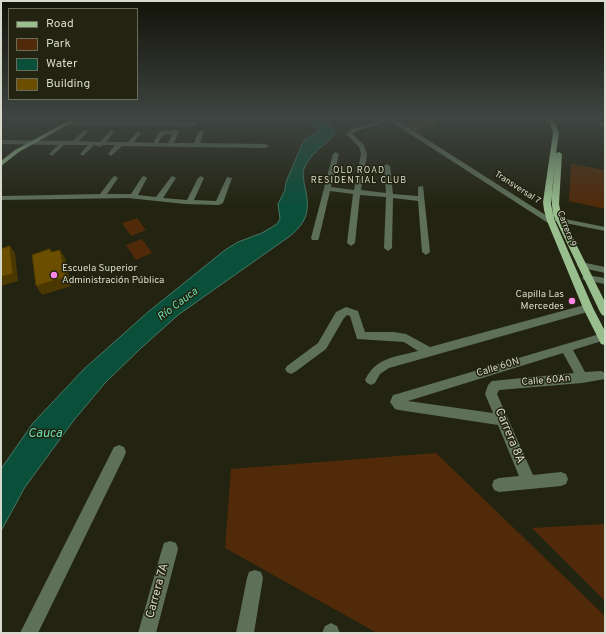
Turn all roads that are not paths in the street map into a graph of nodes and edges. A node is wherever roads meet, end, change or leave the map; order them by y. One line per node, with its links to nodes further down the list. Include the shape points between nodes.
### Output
1 (22, 149): 13 (main road)
2 (57, 149): 9 (street)
3 (88, 149): 10 (street)
4 (116, 149): 11 (street)
5 (363, 149): 22 (street, via 364,154)
6 (438, 149): 30 (street, Transversal 7)
7 (554, 149): 30 (main road, Carrera 9, via 547,202)
8 (560, 149): 30 (main road, Carrera 9)
9 (52, 154)
10 (83, 154)
11 (111, 154)
12 (336, 154): 21 (street)
13 (1, 164)
14 (387, 166): 23 (street)
15 (115, 178): 24 (street)
16 (144, 178): 25 (street)
17 (173, 178): 28 (street)
18 (202, 178): 29 (street)
19 (229, 178): 29 (street, via 220,202)
20 (421, 187): 27 (street)
21 (328, 189): 22 (street); 32 (street)
22 (356, 192): 23 (street); 33 (street)
23 (390, 195): 27 (street); 34 (street)
24 (102, 197): 25 (street); 26 (street)
25 (133, 197): 28 (street)
26 (1, 198)
27 (422, 199): 35 (street)
28 (158, 200): 29 (street)
29 (190, 202)
30 (554, 220): 31 (street); 36 (main road, Carrera 9); 40 (main road, Carrera 9)
31 (605, 228)
32 (315, 238)
33 (351, 243)
34 (388, 248)
35 (426, 252)
36 (582, 265): 37 (street); 38 (main road, Carrera 9)
37 (605, 270)
38 (587, 278): 39 (street); 41 (main road, Carrera 9)
39 (605, 281)
40 (588, 308): 42 (main road, Carrera 9); 44 (street)
41 (605, 312)
42 (604, 339): 43 (street, Calle 60N)
43 (566, 348): 47 (street); 50 (street, Calle 60N, via 397,399 396,402 399,405)
44 (427, 351): 45 (street, via 406,338 361,336 354,314 346,311 340,315 322,346); 48 (street, via 386,364 376,371)
45 (291, 369)
46 (601, 376): 47 (street, Calle 60An)
47 (582, 378): 49 (street, Calle 60An, via 496,386)
48 (371, 380)
49 (492, 389): 50 (street, Carrera 8A, via 491,394)
50 (502, 420): 53 (street, Carrera 8A)
51 (119, 452): 57 (street)
52 (561, 480): 53 (street)
53 (529, 482): 54 (street)
54 (499, 485)
55 (170, 549): 58 (street, Carrera 7A)
56 (255, 578): 59 (street)
57 (29, 633)
58 (147, 633)
59 (245, 633)

